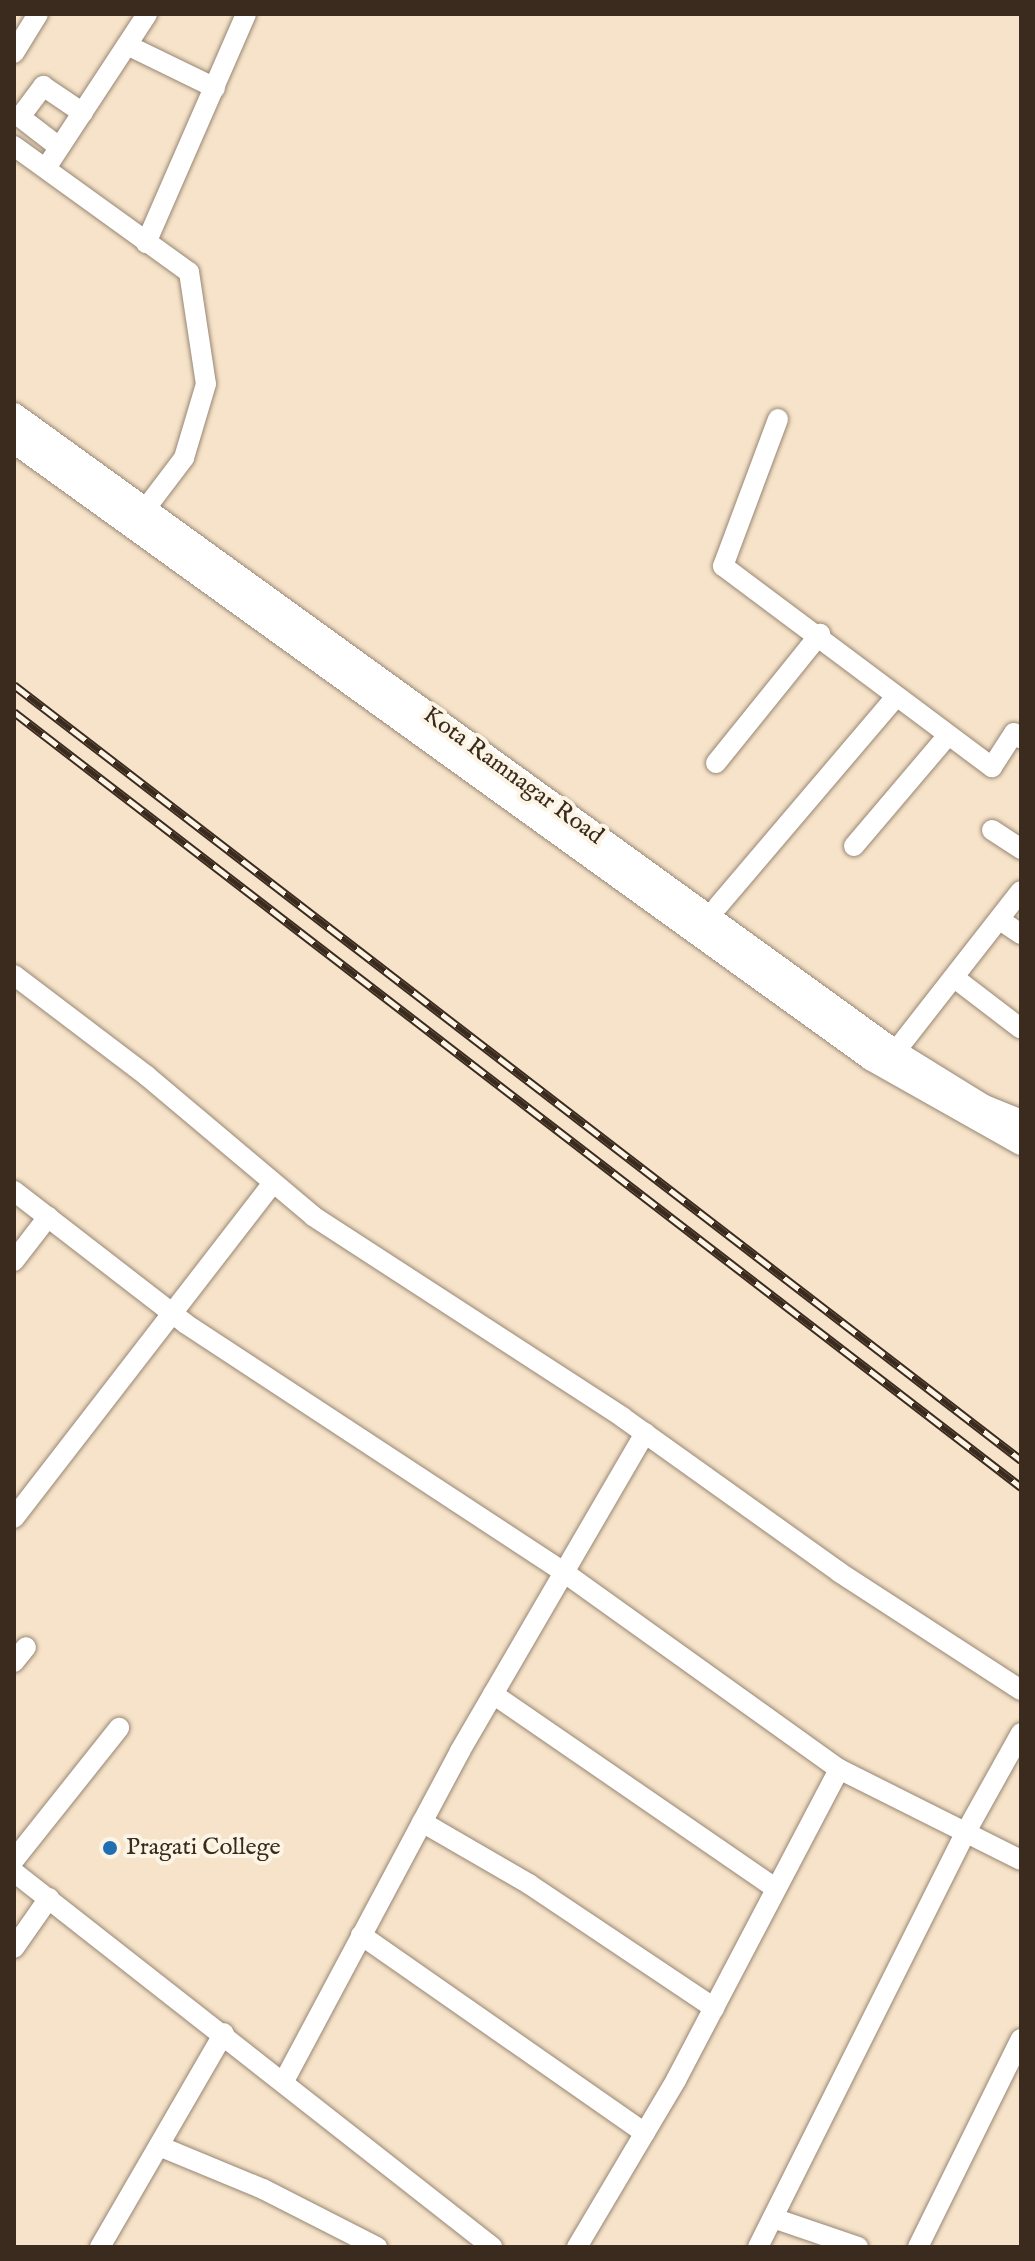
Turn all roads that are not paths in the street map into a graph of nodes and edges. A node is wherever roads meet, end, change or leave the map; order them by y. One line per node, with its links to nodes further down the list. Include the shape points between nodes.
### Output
1 (38, 14): 5 (street)
2 (147, 14): 4 (street)
3 (246, 14): 6 (street)
4 (127, 45): 6 (street); 7 (street)
5 (14, 53)
6 (215, 88): 11 (street)
7 (83, 113): 9 (street); 9 (street, via 43,86 20,117)
8 (14, 146): 10 (street)
9 (59, 147): 10 (street)
10 (46, 168): 11 (street)
11 (146, 243): 16 (street, via 189,272 206,384 184,458)
12 (14, 415): 15 (street, Kota Ramnagar Road)
13 (778, 419): 17 (street, via 723,566)
14 (14, 441): 15 (street)
15 (55, 457): 16 (street, Kota Ramnagar Road); 34 (street, via 872,1059)
16 (146, 508): 32 (street, Kota Ramnagar Road)
17 (820, 634): 18 (street); 21 (street)
18 (896, 697): 19 (street); 26 (street)
19 (948, 735): 20 (street, via 992,767 1014,733); 23 (street)
20 (1021, 738)
21 (716, 763)
22 (992, 830): 24 (street)
23 (854, 846)
24 (1021, 849)
25 (1021, 891): 27 (street)
26 (718, 906)
27 (1000, 920): 28 (street); 30 (street)
28 (1021, 934)
29 (14, 975): 35 (street, via 147,1076)
30 (956, 979): 31 (street); 32 (street)
31 (1020, 1028)
32 (895, 1052): 33 (street, Kota Ramnagar Road, via 984,1107)
33 (1021, 1122)
34 (1021, 1143)
35 (273, 1183): 39 (street); 40 (street, via 313,1216)
36 (14, 1191): 37 (street)
37 (48, 1217): 38 (street); 39 (street)
38 (14, 1261)
39 (175, 1315): 41 (street); 42 (street)
40 (645, 1433): 42 (street); 43 (street, via 839,1572)
41 (14, 1518)
42 (565, 1573): 44 (street); 47 (street)
43 (1021, 1690)
44 (493, 1694): 48 (street); 53 (street)
45 (119, 1728): 50 (street)
46 (1021, 1733): 49 (street)
47 (839, 1769): 49 (street); 53 (street)
48 (422, 1822): 55 (street); 57 (street, via 529,1884)
49 (967, 1830): 51 (street); 63 (street)
50 (14, 1860)
51 (1021, 1860)
52 (14, 1872): 54 (street)
53 (774, 1887): 57 (street)
54 (49, 1898): 56 (street); 58 (street)
55 (361, 1935): 60 (street); 61 (street)
56 (14, 1948)
57 (714, 2008): 61 (street)
58 (224, 2033): 60 (street); 62 (street)
59 (1021, 2039): 70 (street)
60 (284, 2081): 66 (street)
61 (645, 2133): 67 (street)
62 (159, 2146): 64 (street); 65 (street, via 263,2189)
63 (773, 2218): 68 (street); 69 (street)
64 (100, 2247)
65 (377, 2247)
66 (492, 2247)
67 (577, 2247)
68 (758, 2247)
69 (858, 2247)
70 (918, 2247)

